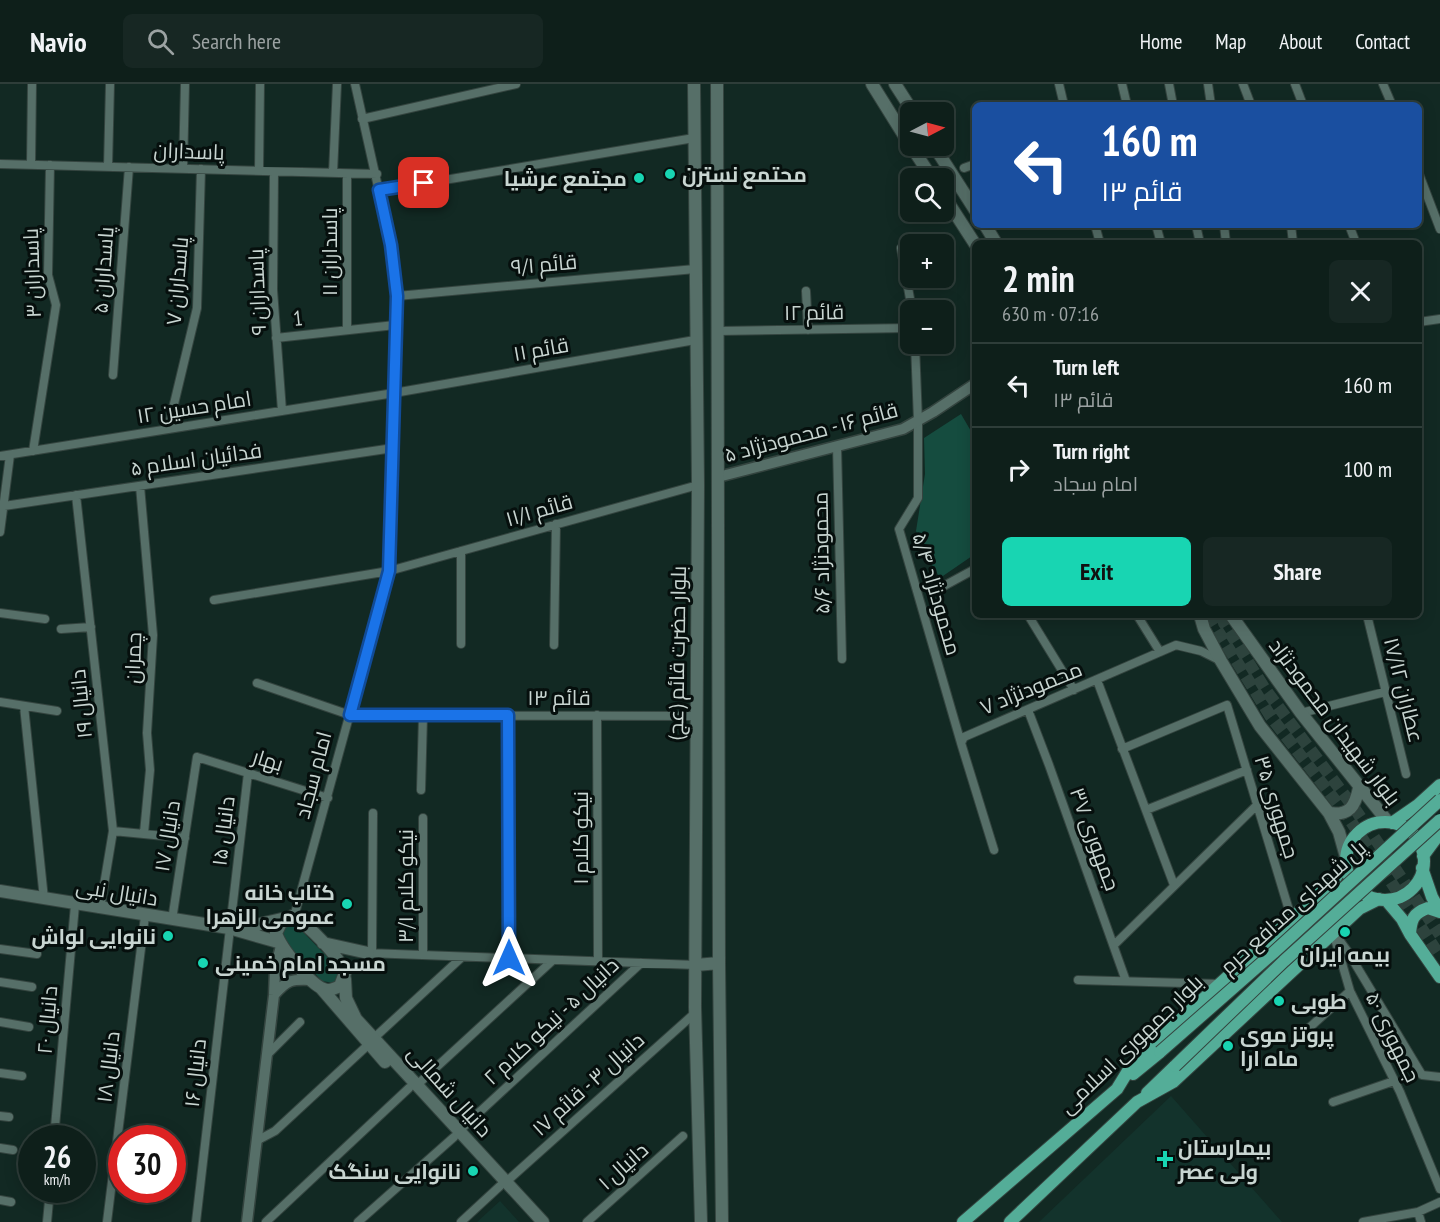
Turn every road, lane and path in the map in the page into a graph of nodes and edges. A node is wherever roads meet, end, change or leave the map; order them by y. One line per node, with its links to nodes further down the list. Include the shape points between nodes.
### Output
1 (32, 84): 32 (street)
2 (110, 84): 35 (street)
3 (185, 84): 38 (street)
4 (260, 84): 40 (street)
5 (337, 84): 42 (street)
6 (355, 84): 27 (street, امام سجاد)
7 (516, 84): 27 (street)
8 (694, 84): 29 (main road, بلوار حضرت قائم (عج))
9 (717, 84): 60 (main road, بلوار حضرت قائم (عج))
10 (872, 84): 28 (main road)
11 (896, 84): 19 (main road)
12 (1059, 84): 20 (street)
13 (1122, 84): 21 (street)
14 (1169, 84): 22 (street)
15 (1208, 84): 23 (street)
16 (1243, 84): 24 (street)
17 (1295, 84): 25 (street)
18 (1383, 84): 26 (street)
19 (908, 102)
20 (1063, 102)
21 (1126, 102)
22 (1172, 102)
23 (1211, 102)
24 (1250, 102)
25 (1302, 102)
26 (1391, 102)
27 (362, 119): 44 (street, امام سجاد)
28 (900, 128)
29 (694, 138): 46 (street); 51 (main road, بلوار حضرت قائم (عج))
30 (940, 156): 47 (main road)
31 (0, 164): 32 (street, پاسداران)
32 (31, 165): 33 (street, پاسداران)
33 (50, 165): 35 (street, پاسداران); 72 (street, پاسداران ۳, via 48,275 56,305)
34 (972, 165): 37 (street)
35 (108, 167): 36 (street, پاسداران)
36 (129, 167): 38 (street, پاسداران); 64 (street, پاسداران ۵)
37 (964, 168)
38 (183, 169): 39 (street, پاسداران)
39 (201, 169): 40 (street, پاسداران); 69 (street, پاسداران ۷, via 197,308)
40 (259, 171): 41 (street, پاسداران)
41 (274, 172): 42 (street, پاسداران); 61 (street, پاسداران ۹)
42 (333, 173): 43 (street, پاسداران)
43 (347, 174): 44 (street, پاسداران); 58 (street, پاسداران ۱۱)
44 (377, 174): 46 (street, امام سجاد)
45 (1422, 182): 49 (street)
46 (379, 190): 53 (street, امام سجاد)
47 (972, 205)
48 (954, 211): 50 (main road)
49 (1440, 229)
50 (972, 240)
51 (695, 269): 53 (street, قائم ۹/۱); 62 (main road, بلوار حضرت قائم (عج))
52 (806, 291): 59 (street)
53 (397, 296): 56 (street, امام سجاد)
54 (1440, 319): 55 (street)
55 (1422, 322)
56 (395, 325): 58 (street, 1); 66 (street, امام سجاد)
57 (900, 328): 59 (street, قائم ۱۲)
58 (347, 330): 61 (street, 1)
59 (808, 330): 60 (street, قائم ۱۲)
60 (718, 331): 75 (main road, بلوار حضرت قائم (عج))
61 (276, 338): 67 (street, پاسداران ۹)
62 (695, 340): 66 (street, قائم ۱۱); 76 (main road, بلوار حضرت قائم (عج))
63 (915, 354): 68 (street, محمودنژاد ۵/۴)
64 (113, 375)
65 (972, 386): 68 (street, قائم ۱۶ - محمودنژاد ۵)
66 (394, 393): 67 (street, امام حسین ۱۲); 71 (street, امام سجاد)
67 (282, 411): 69 (street, امام حسین ۱۲)
68 (918, 421): 70 (street, قائم ۱۶ - محمودنژاد ۵, via 903,429); 115 (street, محمودنژاد ۵/۴, via 918,498 899,529)
69 (168, 429): 72 (street, امام حسین ۱۲)
70 (837, 446): 75 (street, قائم ۱۶ - محمودنژاد ۵); 99 (street, محمودنژاد ۵/۶)
71 (393, 448): 77 (street, فدائیان اسلام ۵); 84 (street, امام سجاد)
72 (33, 451): 73 (street, امام حسین ۱۲)
73 (10, 455): 74 (street, امام حسین ۱۲); 79 (street)
74 (0, 456)
75 (718, 477): 76 (main road); 168 (main road, بلوار حضرت قائم (عج))
76 (699, 485): 80 (street, قائم ۱۱/۱); 114 (main road, بلوار حضرت قائم (عج))
77 (140, 486): 78 (street, فدائیان اسلام ۵); 134 (street, چمران, via 153,635 147,733 150,770)
78 (76, 495): 79 (street, فدائیان اسلام ۵); 94 (street, دانیال ۱۹)
79 (4, 506): 81 (street)
80 (556, 524): 82 (street, قائم ۱۱/۱); 97 (street)
81 (0, 532)
82 (461, 551): 84 (street, قائم ۱۱/۱); 96 (street)
83 (972, 570): 85 (street)
84 (389, 571): 86 (street, قائم ۱۱/۱); 110 (street, امام سجاد)
85 (942, 587)
86 (214, 600)
87 (0, 613): 93 (street)
88 (1030, 618): 103 (street)
89 (1139, 618): 98 (street)
90 (1201, 618): 100 (main road)
91 (1233, 618): 109 (main road, بلوار شهیدان محمودنژاد)
92 (1368, 618): 104 (street, عطاران ۱۷/۱۲)
93 (45, 619)
94 (91, 627): 95 (street); 133 (street, دانیال ۱۹)
95 (61, 629)
96 (461, 644)
97 (554, 645)
98 (1160, 652): 100 (street, محمودنژاد ۷, via 1176,645); 101 (street, محمودنژاد ۷)
99 (842, 659)
100 (1221, 661): 129 (main road, via 1260,726)
101 (1097, 680): 103 (street, محمودنژاد ۷); 116 (street)
102 (257, 683): 110 (street, قائم ۱۳)
103 (1074, 690): 107 (street, محمودنژاد ۷)
104 (1385, 692): 109 (street); 120 (street, عطاران ۱۷/۱۲)
105 (0, 702): 106 (street)
106 (24, 706): 108 (street); 143 (street)
107 (1028, 710): 115 (street, محمودنژاد ۷, via 969,733); 158 (street, جمهوری ۳۷)
108 (57, 711)
109 (1301, 713): 121 (main road, بلوار شهیدان محمودنژاد)
110 (350, 715): 113 (street, قائم ۱۳); 124 (street, امام سجاد)
111 (508, 715): 112 (street, قائم ۱۳); 113 (street, قائم ۱۳); 164 (street)
112 (597, 715): 114 (street, قائم ۱۳); 166 (street, نیکو کلام ۱)
113 (423, 716): 122 (street)
114 (696, 716): 169 (main road, بلوار حضرت قائم (عج))
115 (961, 744): 137 (street)
116 (1122, 748): 118 (street, جمهوری ۳۵, via 1227,705); 127 (street)
117 (197, 756): 119 (street, بهار); 136 (street, دانیال ۱۷)
118 (1247, 770): 125 (street, جمهوری ۳۵); 127 (street)
119 (248, 773): 124 (street, بهار); 153 (street, دانیال ۱۵)
120 (1406, 774)
121 (1359, 788): 129 (main road, via 1356,803 1349,810 1339,815); 132 (main road, بلوار شهیدان محمودنژاد)
122 (421, 790)
123 (1438, 792): 126 (main road); 132 (main road); 192 (main road, پل شهدای مدافع حرم, bridge, via 1274,953)
124 (327, 798): 150 (street, امام سجاد)
125 (1258, 804): 141 (street); 152 (street, جمهوری ۳۵)
126 (1440, 805)
127 (1146, 810): 141 (street)
128 (373, 813): 161 (street)
129 (1329, 813): 138 (main road)
130 (423, 818): 162 (street, نیکو کلام ۳/۱)
131 (1440, 820): 193 (main road, پل شهدای مدافع حرم, bridge, via 1284,961)
132 (1390, 822): 138 (main road, via 1374,824 1357,834); 139 (main road, via 1415,837)
133 (113, 831): 134 (street); 146 (street, دانیال ۱۹)
134 (144, 833): 136 (street)
135 (1440, 833): 139 (main road)
136 (185, 838): 151 (street, دانیال ۱۷)
137 (994, 850)
138 (1346, 860): 140 (main road, بلوار جمهوری اسلامی); 144 (main road, via 1358,889)
139 (1423, 862): 144 (main road, via 1413,888); 148 (main road)
140 (1333, 881): 147 (main road, via 1350,892); 152 (main road, بلوار جمهوری اسلامی)
141 (1174, 885): 158 (street)
142 (0, 891): 143 (main road, دانیال نبی)
143 (44, 899): 145 (main road, دانیال نبی)
144 (1383, 900): 147 (main road); 155 (main road, via 1402,919)
145 (75, 905): 146 (main road, دانیال نبی); 195 (street, دانیال ۲۰)
146 (100, 909): 149 (main road, دانیال نبی)
147 (1359, 909): 154 (main road)
148 (1440, 911): 155 (main road, via 1428,908 1415,914)
149 (145, 916): 151 (main road, دانیال نبی); 209 (street, دانیال ۱۸)
150 (290, 918): 153 (main road, دانیال نبی); 156 (main road, via 301,921); 157 (main road, via 281,923 276,933)
151 (172, 920): 153 (main road, دانیال نبی)
152 (1292, 920): 176 (main road, بلوار جمهوری اسلامی)
153 (229, 928): 157 (main road, دانیال نبی); 210 (street, دانیال ۱۶)
154 (1333, 932): 178 (street, جمهوری ۵۰); 189 (street, via 1422,1075); 193 (main road, via 1179,1076)
155 (1410, 934): 171 (main road)
156 (322, 942): 161 (main road); 170 (main road, via 342,964)
157 (280, 944): 175 (main road, دانیال شمالی); 179 (street)
158 (1114, 945): 173 (street, جمهوری ۳۷)
159 (0, 949): 160 (street)
160 (37, 954)
161 (370, 954): 162 (street); 170 (main road, via 359,958)
162 (423, 955): 163 (street)
163 (462, 957): 164 (street); 185 (street)
164 (509, 958): 165 (street)
165 (553, 960): 166 (street); 191 (street)
166 (598, 961): 167 (street)
167 (641, 963): 169 (street); 196 (street, دانیال ۵ - نیکو کلام ۲)
168 (719, 963): 169 (main road); 219 (main road, بلوار حضرت قائم (عج))
169 (696, 965): 180 (main road, بلوار حضرت قائم (عج))
170 (345, 976): 175 (main road, via 335,989); 185 (main road, دانیال شمالی, via 350,1008)
171 (1440, 977)
172 (1078, 980): 173 (street)
173 (1125, 981): 176 (street)
174 (0, 982): 177 (street)
175 (316, 984): 179 (street, via 288,981); 185 (main road, دانیال شمالی)
176 (1221, 984): 192 (main road, بلوار جمهوری اسلامی, via 1147,1050)
177 (32, 987)
178 (1350, 991): 184 (street); 190 (street, جمهوری ۵۰)
179 (274, 995): 186 (street)
180 (695, 1012): 201 (street, دانیال ۳ - قائم ۱۷); 218 (main road, بلوار حضرت قائم (عج))
181 (0, 1022): 183 (street)
182 (300, 1022): 186 (street)
183 (28, 1027)
184 (1299, 1037)
185 (371, 1041): 191 (main road, دانیال شمالی); 198 (street, via 275,1131)
186 (267, 1055): 198 (street)
187 (0, 1073): 188 (street)
188 (22, 1076)
189 (1440, 1077)
190 (1394, 1081): 194 (street); 202 (street, جمهوری ۵۰)
191 (413, 1087): 196 (main road, دانیال شمالی); 212 (street)
192 (1117, 1089): 220 (main road, بلوار جمهوری اسلامی)
193 (1137, 1102): 221 (main road)
194 (1333, 1102)
195 (55, 1125)
196 (457, 1134): 201 (main road, دانیال شمالی); 213 (street, دانیال ۵ - نیکو کلام ۲)
197 (683, 1136): 217 (street, دانیال ۱)
198 (258, 1140): 211 (street)
199 (0, 1148): 200 (street)
200 (13, 1150)
201 (503, 1184): 214 (street, دانیال ۳ - قائم ۱۷); 215 (main road, دانیال شمالی); 216 (main road, دانیال شمالی)
202 (1440, 1189)
203 (0, 1200): 204 (street)
204 (10, 1202)
205 (1440, 1202): 207 (street)
206 (49, 1203): 208 (street)
207 (1418, 1212): 222 (street); 223 (street)
208 (47, 1222)
209 (107, 1222)
210 (196, 1222)
211 (247, 1222)
212 (267, 1222)
213 (358, 1222)
214 (461, 1222)
215 (533, 1222)
216 (543, 1222)
217 (587, 1222)
218 (701, 1222)
219 (722, 1222)
220 (963, 1222)
221 (1010, 1222)
222 (1363, 1222)
223 (1421, 1222)

